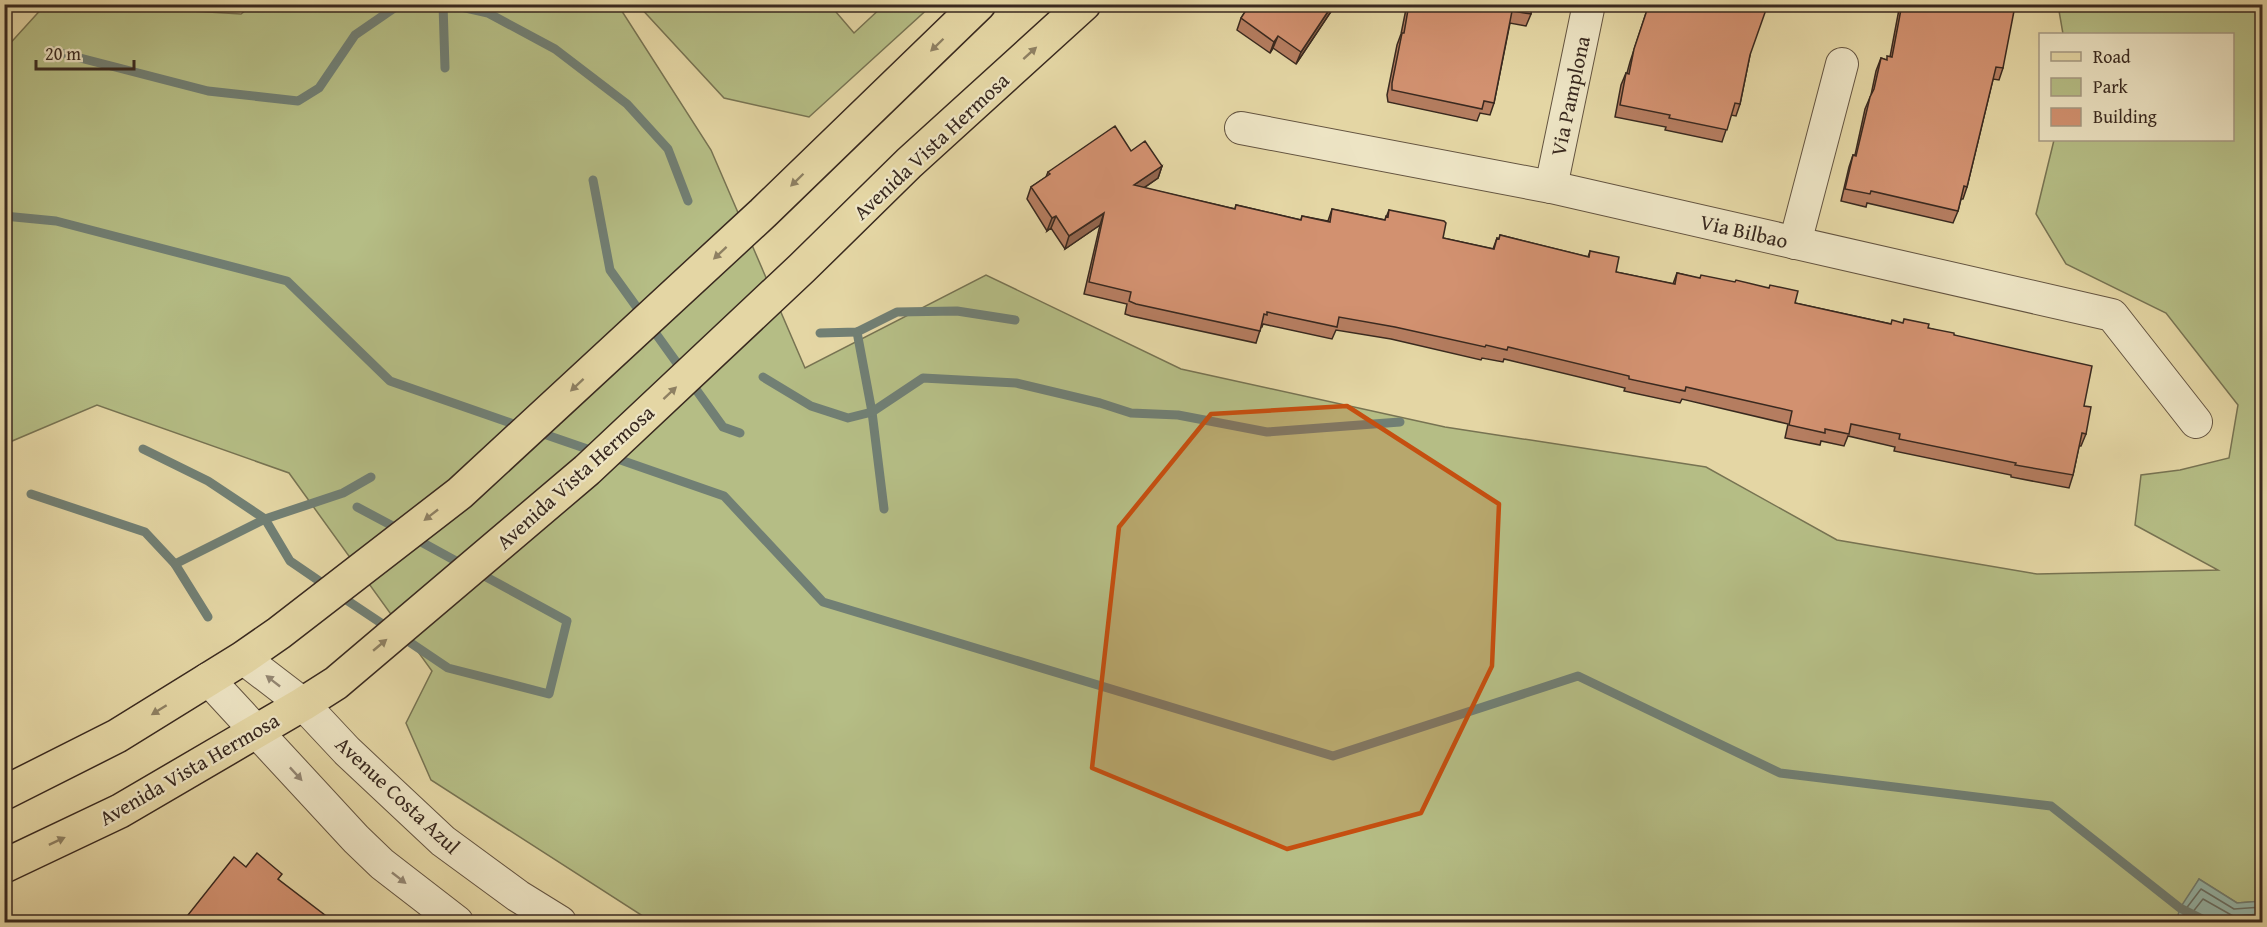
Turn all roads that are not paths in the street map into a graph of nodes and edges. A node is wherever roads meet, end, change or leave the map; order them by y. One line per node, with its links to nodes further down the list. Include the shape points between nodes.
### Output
1 (979, 4): 9 (main road, one-way to 9, via 763,213 460,493)
2 (1084, 4): 11 (main road, Avenida Vista Hermosa, one-way to 2, via 336,683 587,470 909,163)
3 (1589, 4): 6 (street, Via Pamplona)
4 (1842, 64): 7 (street)
5 (1241, 128): 6 (street, Via Bilbao)
6 (1551, 187): 7 (street, Via Bilbao)
7 (1796, 243): 8 (street, Via Bilbao, via 2112,315)
8 (2196, 422)
9 (243, 658): 10 (main road); 11 (street, Avenue Costa Azul, one-way to 9)
10 (208, 679): 12 (street); 13 (main road, one-way to 13, via 117,736)
11 (303, 704): 12 (main road, Avenida Vista Hermosa); 16 (street, Avenue Costa Azul, via 442,841)
12 (257, 731): 14 (main road, Avenida Vista Hermosa, one-way to 12, via 120,811); 15 (street, one-way to 15, via 375,858)
13 (4, 793)
14 (4, 866)
15 (457, 922)
16 (560, 922)

